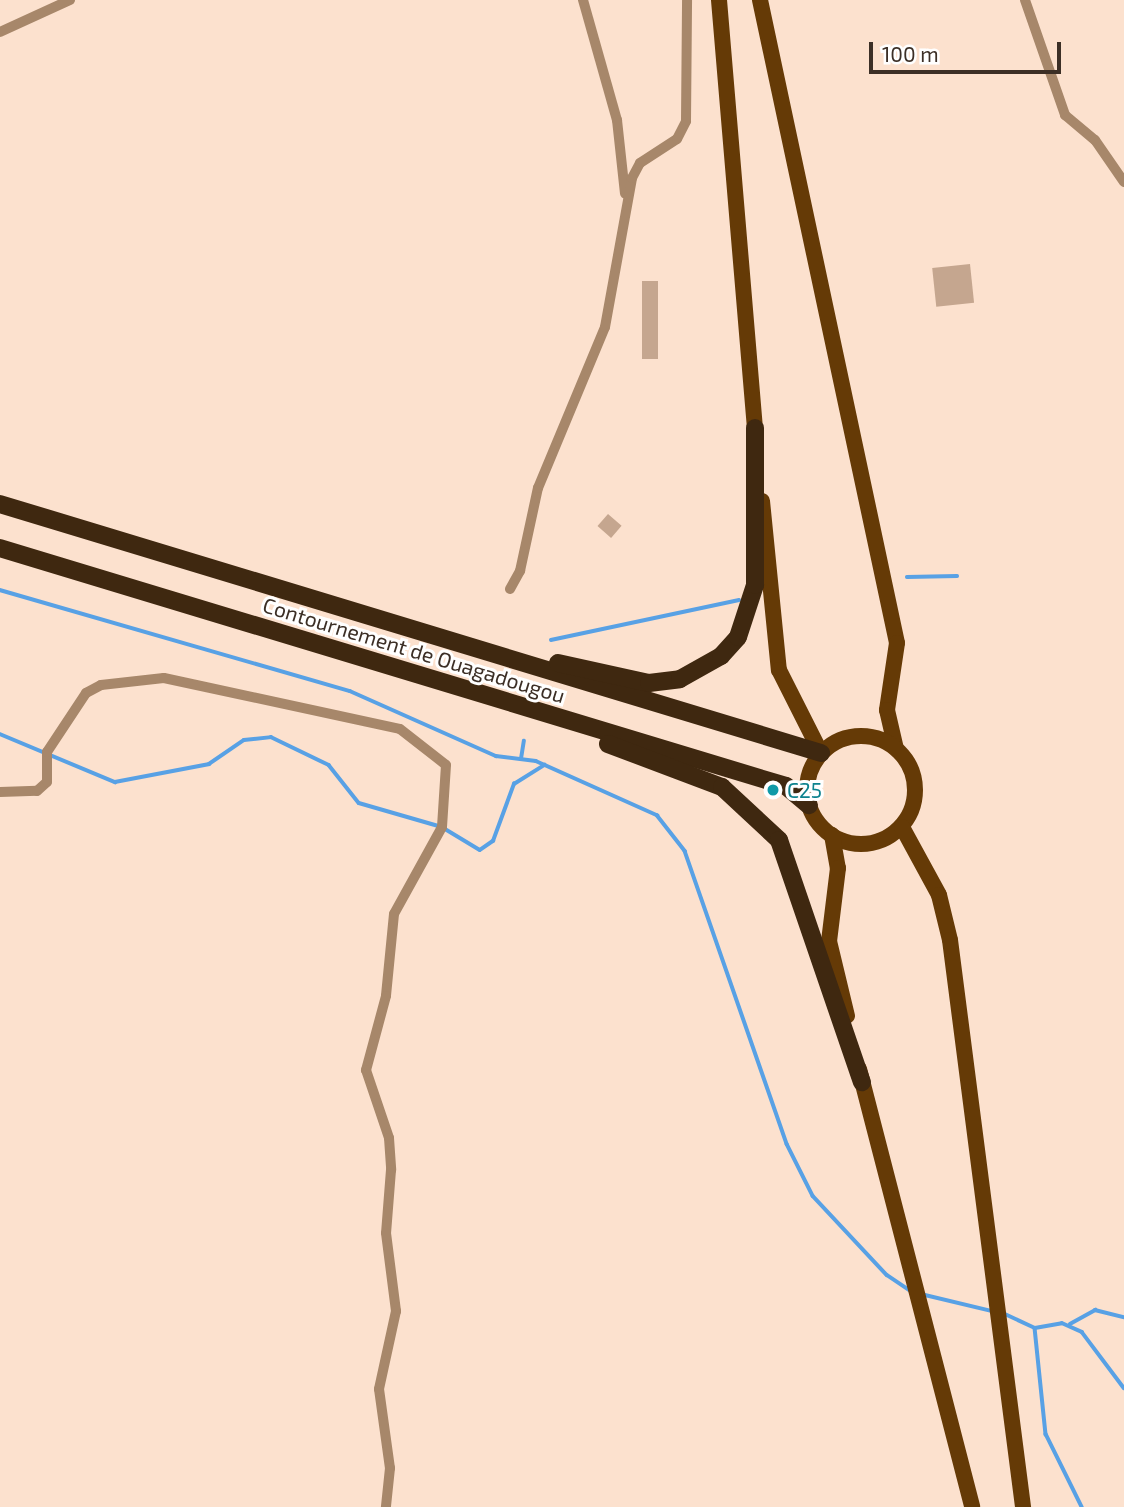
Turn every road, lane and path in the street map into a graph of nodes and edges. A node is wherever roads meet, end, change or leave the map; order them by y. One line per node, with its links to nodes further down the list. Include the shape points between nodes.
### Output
1 (70, 0): 7 (street)
2 (583, 0): 9 (street, via 617,120)
3 (687, 0): 9 (street, via 686,121 677,139 640,163)
4 (719, 0): 10 (main road)
5 (760, 0): 16 (main road, via 897,643 887,710)
6 (1025, 0): 8 (street, via 1065,116 1095,140)
7 (0, 32)
8 (1124, 182)
9 (625, 198): 13 (street, via 605,327 538,488 520,571)
10 (755, 428): 14 (highway, via 753,595 738,637 702,670 649,683); 17 (main road, via 779,670)
11 (0, 504): 14 (highway)
12 (0, 548): 15 (highway, Contournement de Ouagadougou)
13 (510, 589)
14 (442, 635): 17 (highway)
15 (427, 679): 19 (highway, Contournement de Ouagadougou, via 786,786); 22 (highway, via 694,775 743,801 779,840 790,862)
16 (896, 748): 17 (main road, via 861,735 843,738); 20 (main road, via 915,778 916,796)
17 (821, 753): 19 (main road, via 807,779)
18 (0, 792): 23 (street, via 37,790 47,782 47,752 86,693 101,685 164,678 400,729 446,765 442,827 394,914 386,996 366,1070 389,1138 391,1170 386,1233 396,1311 379,1388 390,1468)
19 (809, 805): 21 (main road, Contournement de Ouagadougou)
20 (902, 827): 21 (main road, via 872,844); 25 (main road, via 945,915)
21 (832, 835): 22 (main road, via 838,867 829,941)
22 (862, 1082): 24 (main road)
23 (386, 1507)
24 (972, 1507)
25 (1024, 1507)

